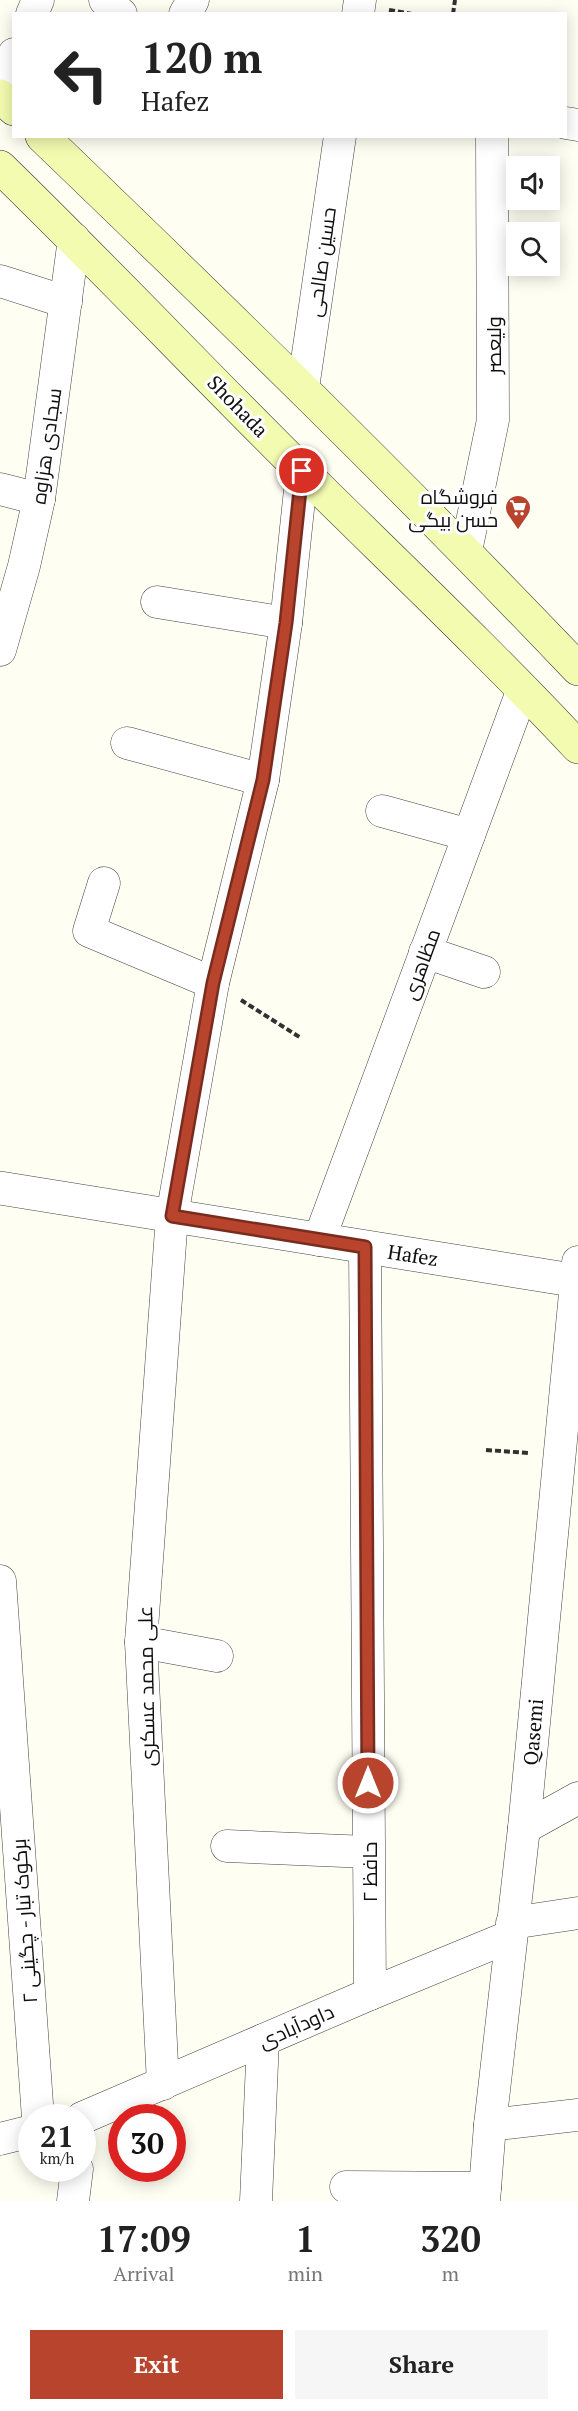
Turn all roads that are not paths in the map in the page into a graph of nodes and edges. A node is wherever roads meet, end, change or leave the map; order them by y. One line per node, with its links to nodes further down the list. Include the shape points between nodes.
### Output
1 (105, 0): 2 (street)
2 (119, 12)
3 (12, 58): 4 (street)
4 (0, 84)
5 (0, 96): 6 (main road)
6 (12, 107)
7 (44, 138): 14 (main road)
8 (340, 138): 14 (street, حسین صالحی)
9 (492, 138): 18 (street, ولیعصر, via 494,420)
10 (0, 167): 11 (main road, Shohada)
11 (74, 239): 13 (street, سجادی هزاوه); 15 (main road, Shohada)
12 (0, 281): 13 (street)
13 (66, 302): 17 (street, سجادی هزاوه)
14 (303, 388): 18 (main road)
15 (302, 471): 21 (street, علی محمد عسکری); 24 (main road, Shohada)
16 (0, 489): 17 (street)
17 (39, 499): 19 (street, سجادی هزاوه)
18 (466, 551): 23 (main road)
19 (12, 563): 22 (street, سجادی هزاوه)
20 (157, 602): 21 (street)
21 (286, 623): 27 (street, علی محمد عسکری)
22 (0, 650)
23 (578, 669)
24 (523, 689): 26 (main road, Shohada); 29 (street, مظاهری)
25 (127, 743): 27 (street)
26 (578, 747)
27 (263, 780): 33 (street, علی محمد عسکری)
28 (382, 811): 29 (street)
29 (469, 836): 31 (street, مظاهری)
30 (104, 883): 33 (street, via 89,931)
31 (425, 952): 32 (street); 36 (street, مظاهری)
32 (484, 972)
33 (213, 983): 35 (street, علی محمد عسکری)
34 (0, 1188): 35 (street, Hafez)
35 (172, 1216): 36 (street, Hafez); 40 (street, علی محمد عسکری)
36 (319, 1240): 37 (street, Hafez)
37 (365, 1247): 38 (street, Hafez); 45 (street, حافظ ۲)
38 (577, 1275): 43 (street, Qasemi)
39 (0, 1581): 51 (street, برکوک تبار - چگینی ۲)
40 (141, 1642): 41 (street); 50 (street, علی محمد عسکری)
41 (217, 1656)
42 (578, 1798): 43 (street)
43 (524, 1828): 47 (street, Qasemi)
44 (227, 1846): 45 (street)
45 (369, 1852): 48 (street, حافظ ۲)
46 (578, 1913): 47 (street, داودآبادی)
47 (512, 1930): 48 (street, داودآبادی); 54 (street, Qasemi)
48 (370, 1994): 49 (street, داودآبادی)
49 (263, 2040): 50 (street, داودآبادی); 61 (street)
50 (163, 2084): 52 (street, داودآبادی)
51 (37, 2104)
52 (96, 2112)
53 (578, 2115): 54 (street)
54 (490, 2126): 59 (street, Qasemi)
55 (18, 2135): 56 (street)
56 (0, 2139)
57 (75, 2182): 60 (street)
58 (346, 2187): 59 (street)
59 (485, 2194)
60 (73, 2201)
61 (256, 2201)

